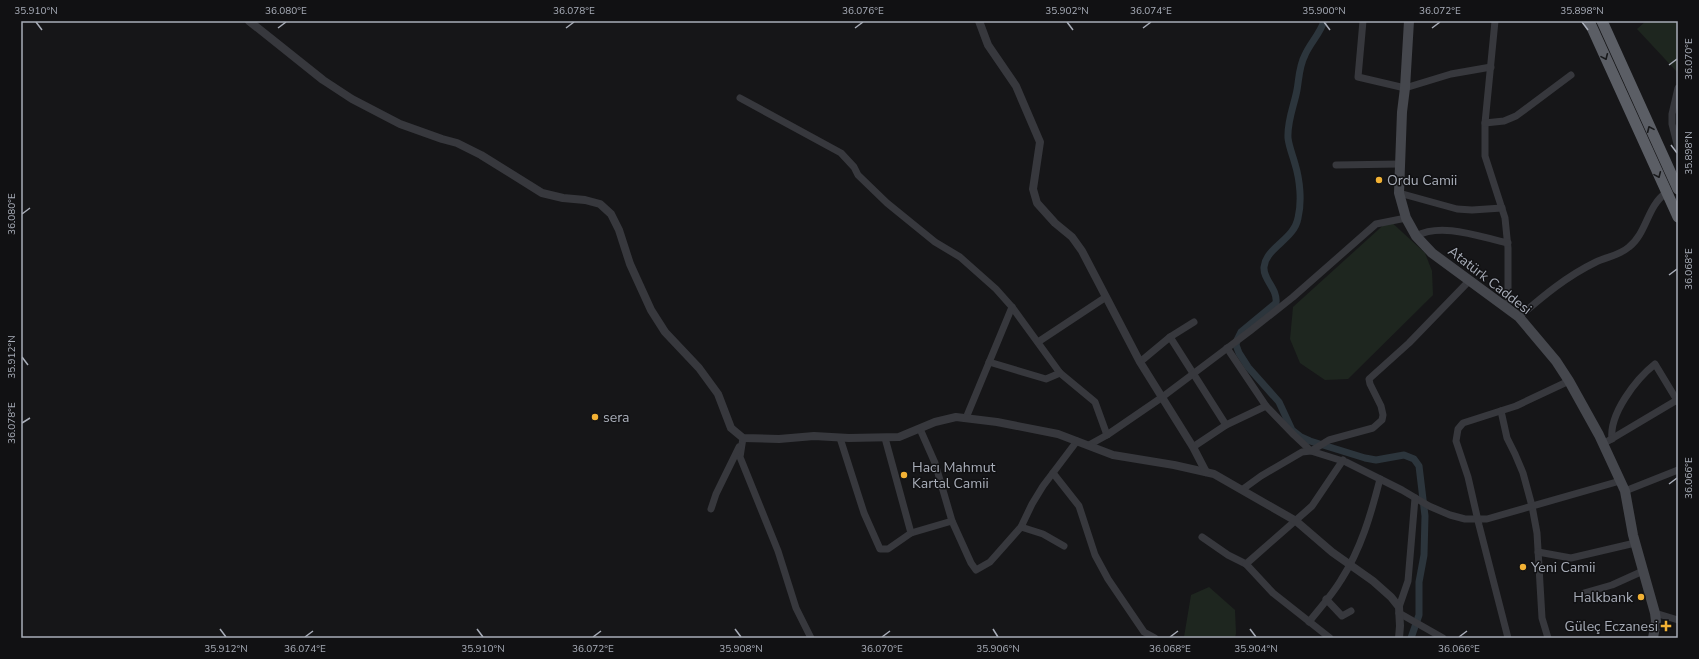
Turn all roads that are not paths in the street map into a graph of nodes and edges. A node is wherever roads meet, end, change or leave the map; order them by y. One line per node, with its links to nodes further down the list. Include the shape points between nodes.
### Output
1 (249, 21): 47 (street, via 323,80 352,99 400,124 457,143 542,193 600,204 611,214 619,230 630,264 651,310 665,332 699,368 718,394 731,428)
2 (979, 21): 26 (street, via 988,45 1016,86 1040,142 1033,189 1037,203 1082,251)
3 (1363, 21): 10 (street, via 1358,78)
4 (1409, 21): 10 (main road, Atatürk Caddesi)
5 (1495, 21): 8 (street)
6 (1589, 21): 19 (highway, one-way to 19)
7 (1602, 21): 17 (highway, one-way to 7)
8 (1491, 67): 10 (street, via 1451,74); 13 (street)
9 (1571, 75): 13 (street, via 1516,116 1504,121)
10 (1405, 88): 15 (main road, Atatürk Caddesi)
11 (1678, 88): 14 (street, via 1672,119)
12 (740, 98): 27 (street, via 841,153 858,175 887,203 935,242 960,257)
13 (1485, 123): 20 (street, via 1485,156)
14 (1678, 148)
15 (1400, 164): 16 (street); 18 (main road, Atatürk Caddesi)
16 (1336, 165)
17 (1678, 190)
18 (1399, 192): 20 (street, via 1457,209); 21 (main road, Atatürk Caddesi)
19 (1666, 193): 22 (highway); 29 (street, via 1654,204 1637,239 1628,248 1568,278)
20 (1502, 208): 24 (street)
21 (1406, 218): 23 (main road, Atatürk Caddesi); 33 (street, via 1376,224 1293,297)
22 (1678, 218)
23 (1416, 236): 24 (street, via 1428,230 1444,229); 25 (main road, Atatürk Caddesi, via 1432,253)
24 (1508, 243): 28 (street)
25 (1469, 281): 28 (main road, Atatürk Caddesi); 54 (street, via 1409,343 1369,378 1381,406 1382,420 1373,428 1329,440)
26 (1106, 297): 32 (street); 35 (street)
27 (1012, 307): 32 (street); 34 (street)
28 (1508, 309): 29 (main road, Atatürk Caddesi)
29 (1519, 317): 38 (main road, Atatürk Caddesi, via 1556,361)
30 (1194, 322): 31 (street)
31 (1170, 337): 35 (street); 36 (street)
32 (1038, 342): 37 (street)
33 (1227, 348): 36 (street); 41 (street)
34 (989, 362): 37 (street, via 1046,379); 43 (street)
35 (1140, 362): 39 (street)
36 (1193, 373): 39 (street); 44 (street)
37 (1060, 374): 46 (street, via 1095,402)
38 (1569, 381): 42 (street); 51 (main road, Atatürk Caddesi)
39 (1161, 398): 46 (street); 53 (street)
40 (1677, 401): 51 (street); 51 (street, via 1654,364 1635,384 1615,418)
41 (1266, 406): 44 (street); 54 (street)
42 (1501, 411): 64 (street, via 1507,438 1523,473); 66 (street, via 1464,423 1458,429 1456,441)
43 (966, 418): 45 (street, via 956,417 935,422); 50 (street, via 1058,434)
44 (1226, 425): 53 (street)
45 (920, 429): 49 (street, via 899,438); 67 (street, via 935,463)
46 (1107, 435): 52 (street)
47 (743, 438): 48 (street); 65 (street); 85 (street, via 740,457 778,551 796,608)
48 (840, 438): 49 (street); 70 (street, via 864,513 880,549 888,549)
49 (885, 438): 70 (street)
50 (1077, 441): 52 (street); 58 (street)
51 (1608, 442): 60 (main road, Atatürk Caddesi)
52 (1089, 445): 57 (street, via 1113,455)
53 (1193, 447): 57 (street)
54 (1311, 450): 55 (street); 61 (street, via 1302,452)
55 (1343, 460): 59 (street); 68 (street, via 1312,506)
56 (1678, 470): 62 (street)
57 (1206, 472): 61 (street)
58 (1053, 473): 69 (street, via 1032,504); 86 (street, via 1079,506 1095,555 1108,579 1144,632)
59 (1380, 479): 63 (street); 76 (street, via 1366,530)
60 (1620, 481): 62 (main road, Atatürk Caddesi); 64 (street)
61 (1243, 489): 68 (street)
62 (1625, 491): 72 (main road, Atatürk Caddesi)
63 (1417, 499): 66 (street, via 1464,519); 80 (street, via 1408,581)
64 (1532, 506): 66 (street); 74 (street)
65 (710, 509)
66 (1478, 520): 90 (street)
67 (952, 521): 69 (street, via 976,570 990,562); 70 (street)
68 (1296, 521): 75 (street); 76 (street)
69 (1021, 527): 73 (street, via 1043,534)
70 (911, 533)
71 (1202, 537): 75 (street)
72 (1635, 543): 74 (street, via 1571,558); 77 (main road, Atatürk Caddesi)
73 (1064, 546)
74 (1538, 552): 91 (street, via 1539,593)
75 (1246, 564): 84 (street, via 1273,593)
76 (1350, 564): 79 (street, via 1342,580); 80 (street, via 1391,597)
77 (1643, 571): 78 (street, via 1612,585); 82 (main road, Atatürk Caddesi)
78 (1584, 593)
79 (1326, 599): 81 (street, via 1342,616); 84 (street)
80 (1399, 610): 88 (street); 89 (street)
81 (1351, 611)
82 (1655, 613): 83 (street); 92 (main road, Atatürk Caddesi)
83 (1678, 620)
84 (1309, 622): 87 (street)
85 (811, 638)
86 (1155, 638)
87 (1330, 638)
88 (1399, 638)
89 (1443, 638)
90 (1508, 638)
91 (1548, 638)
92 (1653, 638)

